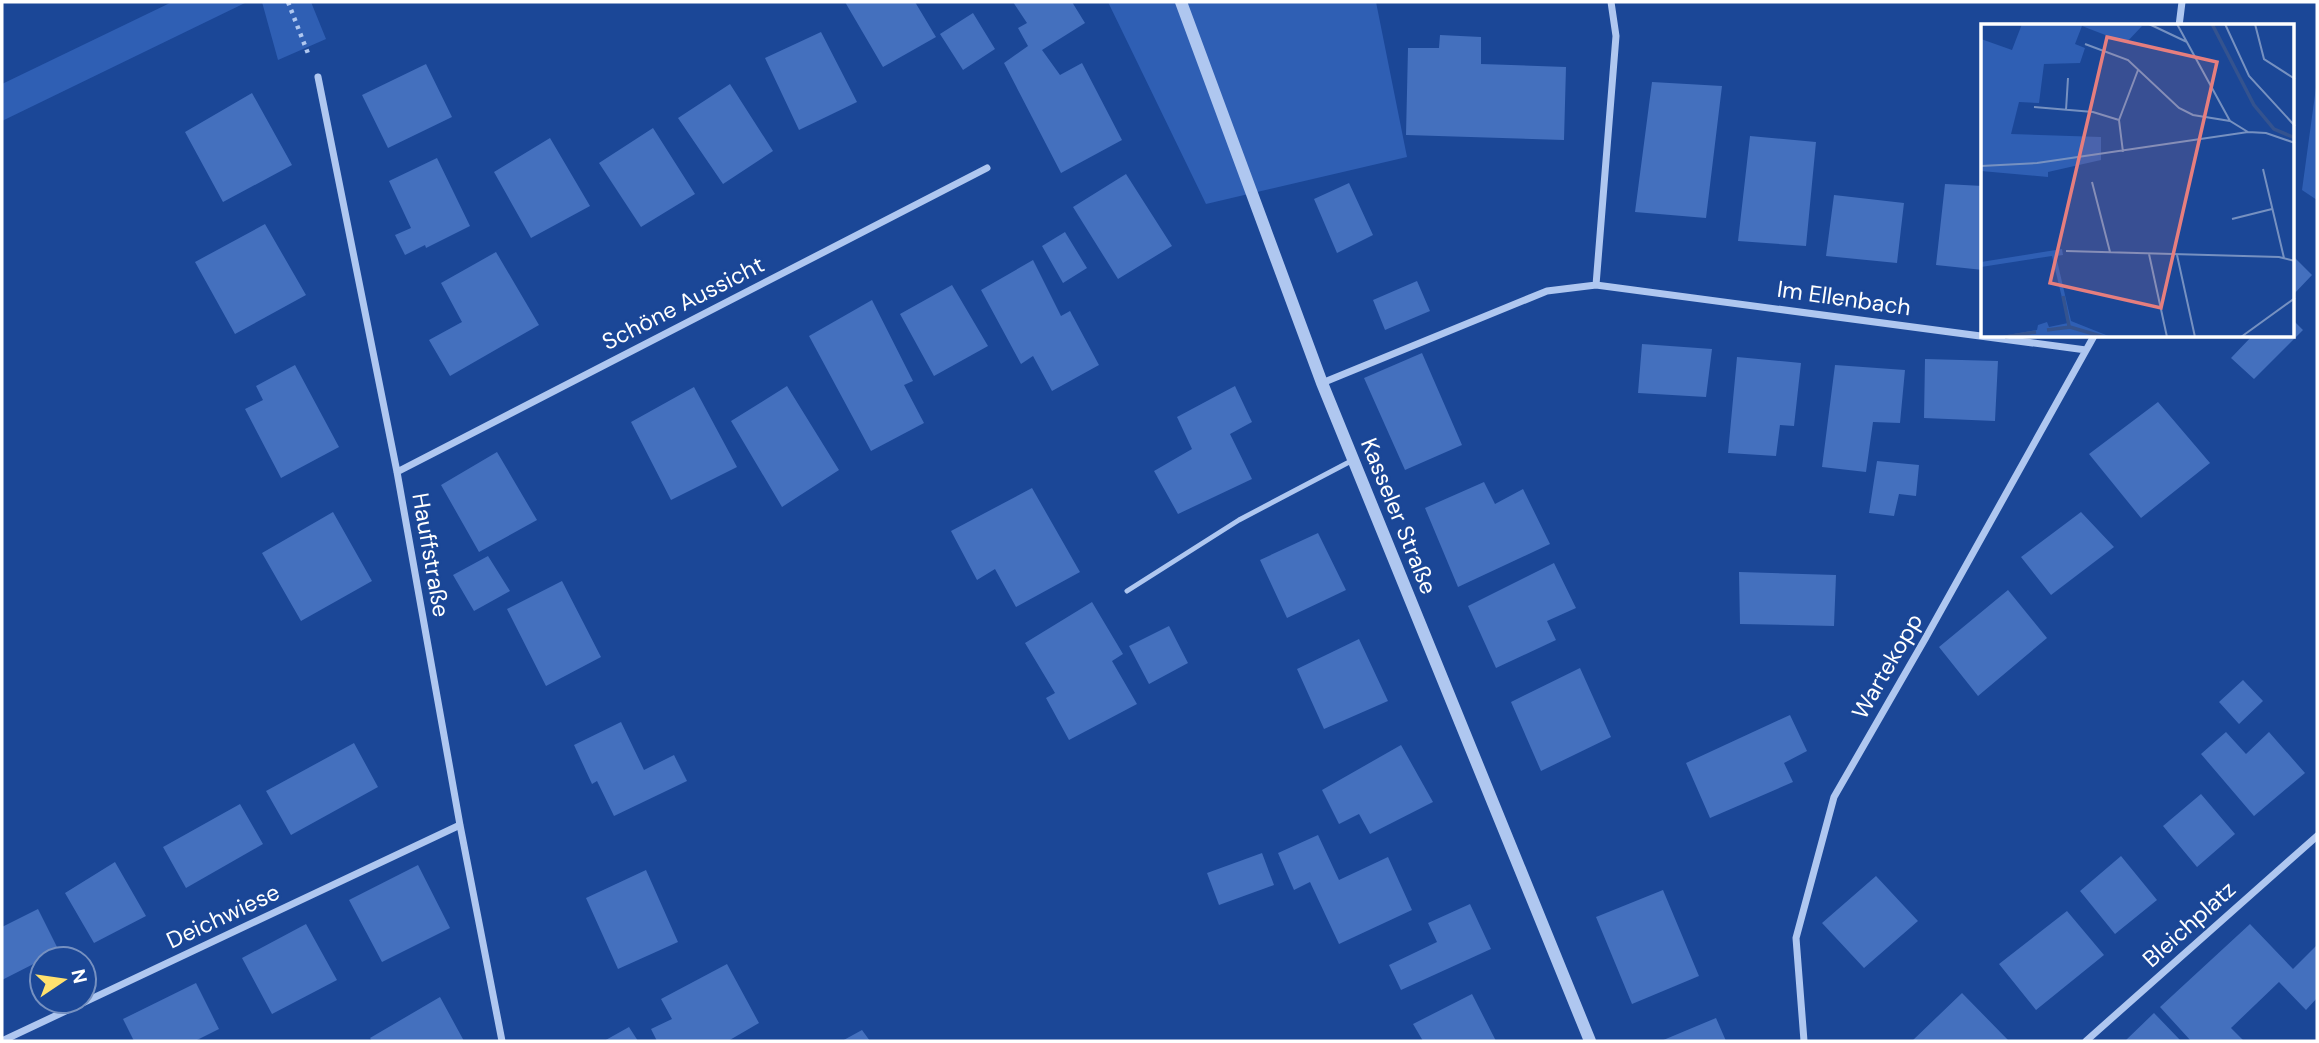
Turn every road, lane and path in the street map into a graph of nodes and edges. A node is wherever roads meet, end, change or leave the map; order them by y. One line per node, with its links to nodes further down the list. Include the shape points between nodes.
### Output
1 (288, 2): 6 (path)
2 (1181, 2): 13 (street, Kasseler Straße)
3 (1612, 2): 8 (street, via 1616,36)
4 (2182, 2): 5 (street)
5 (2179, 24)
6 (318, 77): 15 (street, Hauffstraße)
7 (987, 168): 15 (street, Schöne Aussicht)
8 (1596, 285): 9 (street, Im Ellenbach); 13 (street, Im Ellenbach, via 1547,291)
9 (1981, 336)
10 (1996, 338): 12 (street, Im Ellenbach)
11 (2093, 338): 12 (street, Wartekopp)
12 (2086, 350): 22 (street, Wartekopp, via 1834,797 1796,938)
13 (1322, 383): 14 (street, Kasseler Straße)
14 (1353, 460): 16 (lane, via 1239,520); 21 (street, Kasseler Straße)
15 (397, 472): 17 (street, Hauffstraße)
16 (1127, 591)
17 (460, 825): 19 (street, Deichwiese); 20 (street, Hauffstraße)
18 (2317, 836): 23 (street, Bleichplatz)
19 (2, 1041)
20 (502, 1041)
21 (1590, 1041)
22 (1804, 1041)
23 (2086, 1041)

